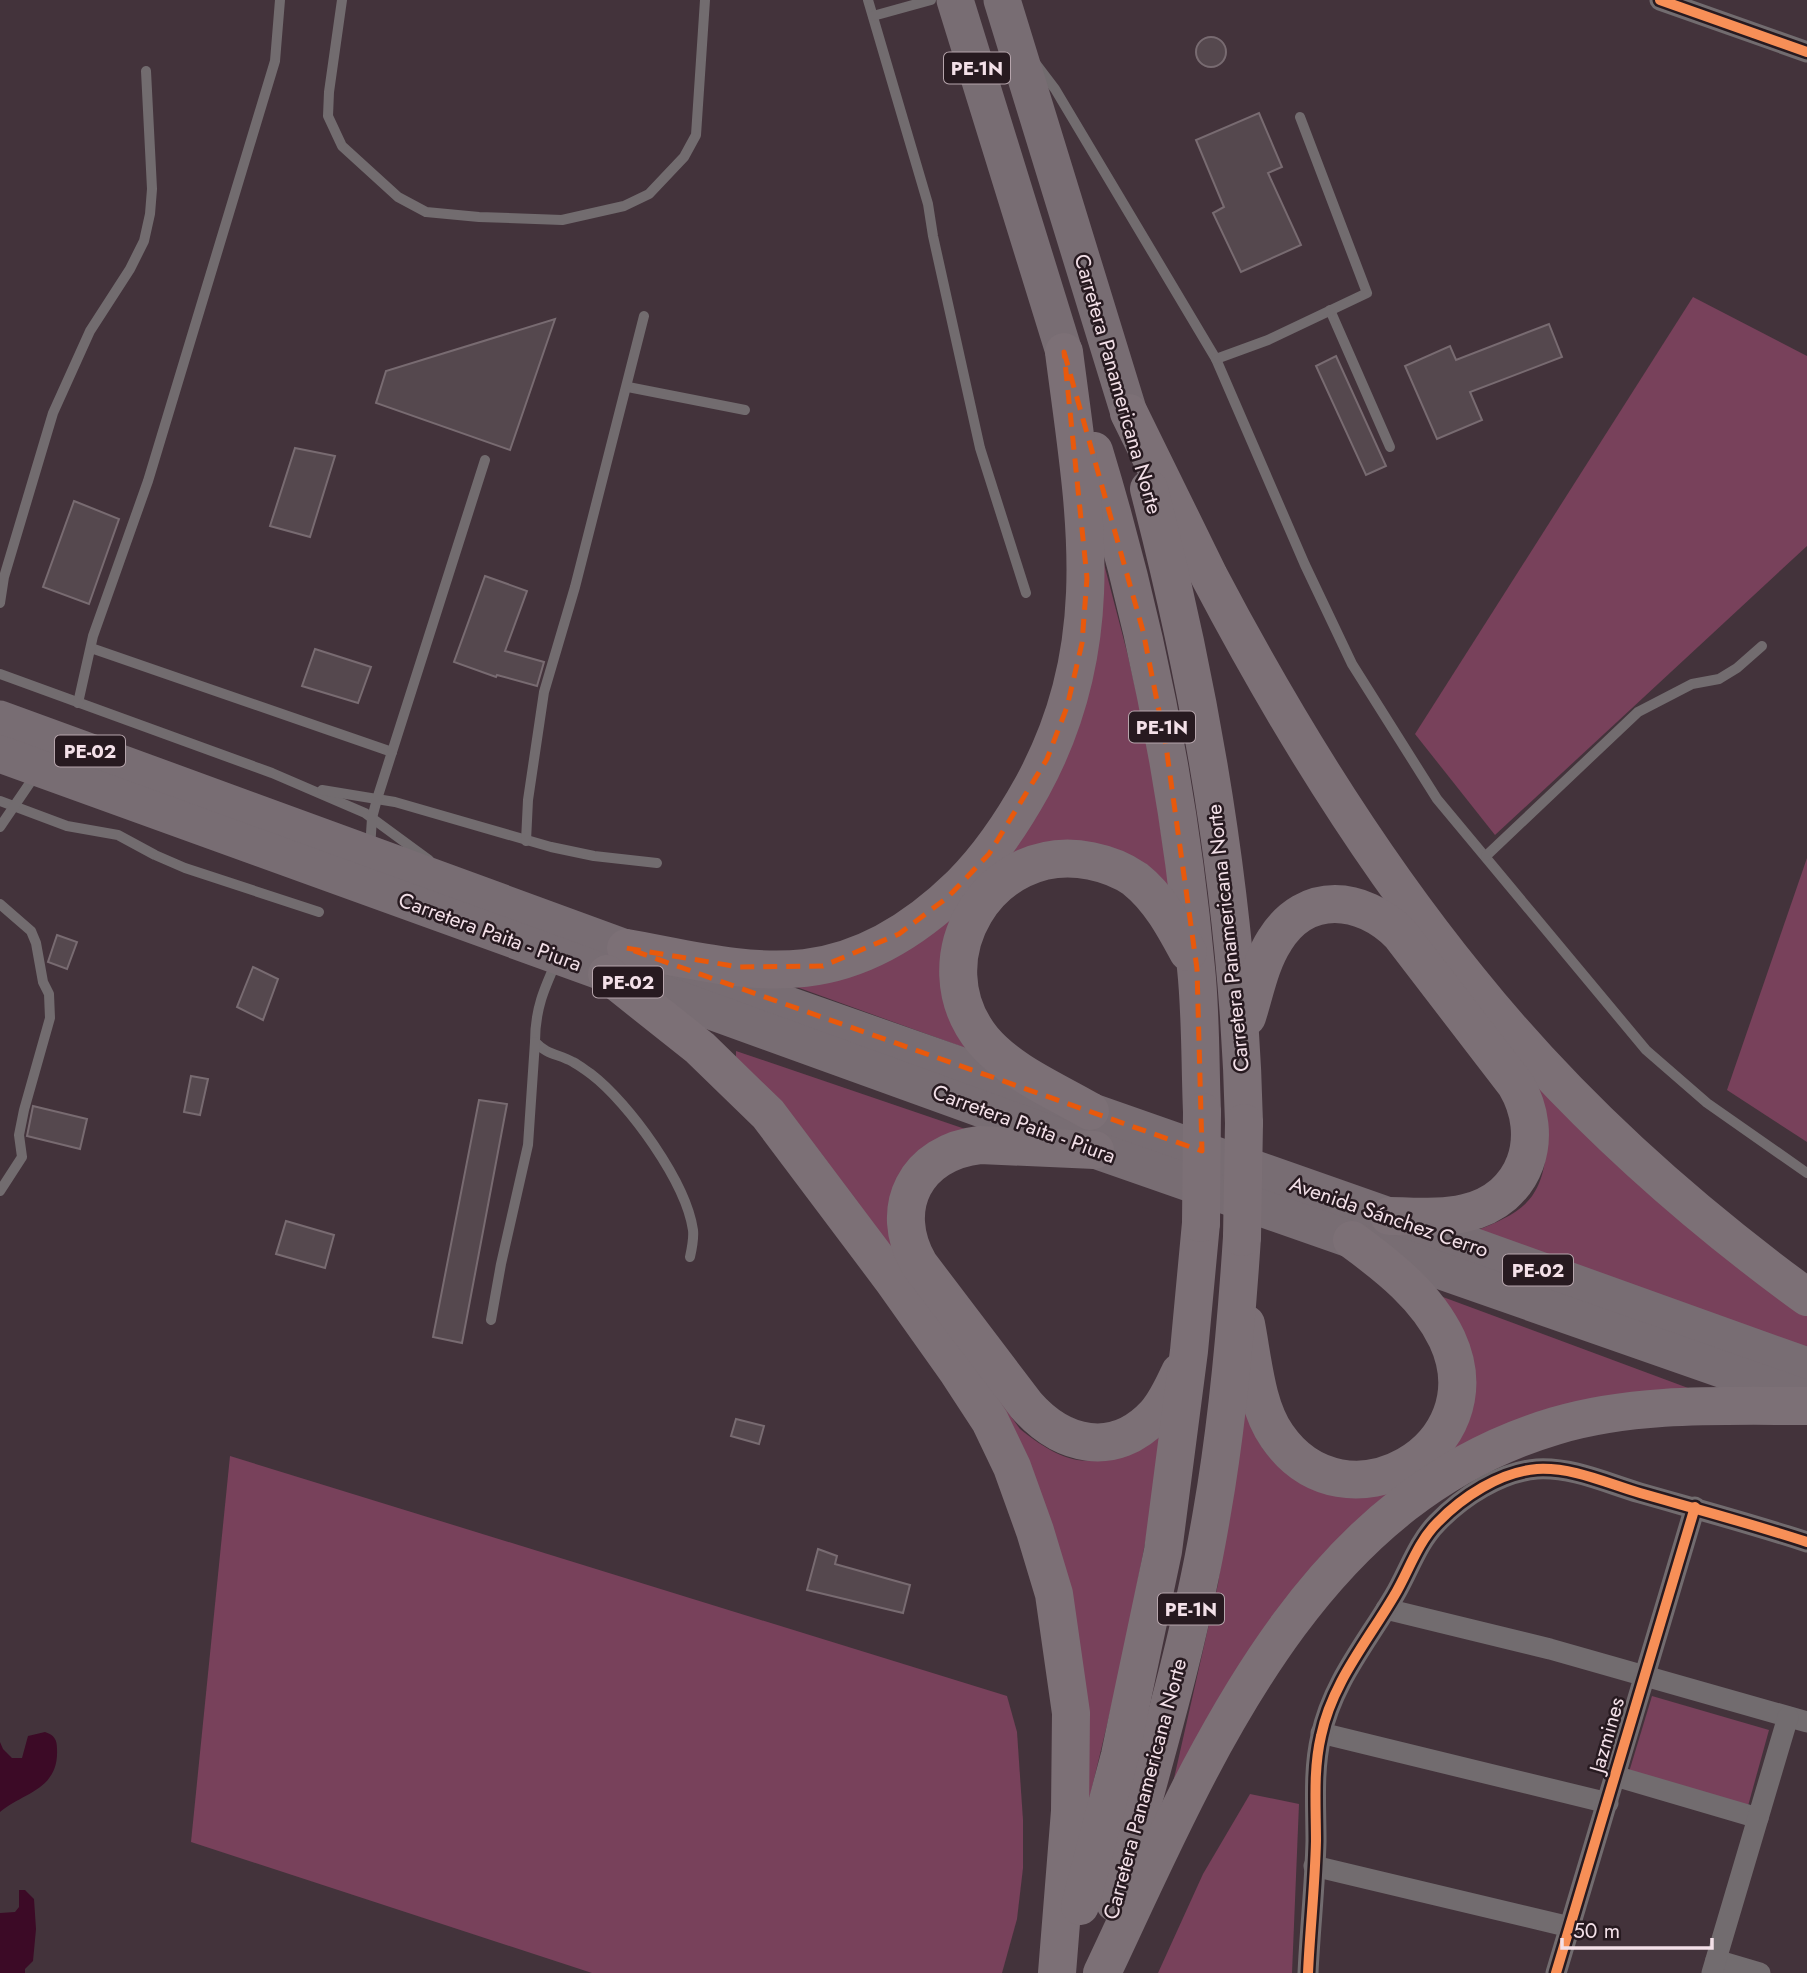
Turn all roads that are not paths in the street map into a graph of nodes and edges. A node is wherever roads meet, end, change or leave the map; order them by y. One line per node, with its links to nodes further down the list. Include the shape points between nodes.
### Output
1 (280, 0): 25 (lane, via 275,61 148,481)
2 (342, 0): 3 (lane, via 328,116 342,146 398,197 426,212 562,220 624,206 649,194 684,157 696,135)
3 (705, 0)
4 (868, 0): 8 (lane)
5 (931, 0): 8 (lane)
6 (955, 0): 15 (highway, Carretera Panamericana Norte / PE-1N)
7 (1660, 0): 10 (street)
8 (873, 16): 22 (lane, via 928,204 980,448)
9 (1007, 17): 16 (lane); 19 (highway, Carretera Panamericana Norte / PE-1N)
10 (1807, 52)
11 (146, 71): 23 (lane, via 152,189 144,241 90,331 53,413)
12 (1300, 117): 13 (lane, via 1367,293)
13 (1330, 310): 16 (lane); 20 (lane)
14 (644, 316): 17 (lane)
15 (1064, 352): 44 (highway, via 1087,578 1082,643 1067,707 1047,759 989,854 948,897 900,934 865,952 823,965 773,970); 45 (highway, Carretera Panamericana Norte / PE-1N, via 1143,631 1166,746)
16 (1216, 359): 39 (lane, via 1352,664 1437,799)
17 (628, 387): 18 (lane); 38 (lane, via 544,692)
18 (745, 410)
19 (1129, 413): 46 (highway, Carretera Panamericana Norte / PE-1N, via 1182,622 1205,737); 57 (highway, via 1209,575 1291,722 1338,797 1469,982 1582,1106 1664,1184)
20 (1390, 447)
21 (485, 460): 29 (lane)
22 (1026, 593)
23 (0, 603)
24 (1762, 646): 39 (lane, via 1719,679 1692,684 1638,712)
25 (91, 648): 27 (lane); 29 (lane)
26 (0, 674): 27 (lane)
27 (78, 703): 32 (lane)
28 (0, 719): 37 (highway, Carretera Paita - Piura / PE-02)
29 (392, 752): 33 (lane)
30 (0, 754): 31 (highway, Carretera Paita - Piura / PE-02)
31 (40, 769): 35 (lane); 43 (highway, Carretera Paita - Piura / PE-02)
32 (305, 788): 33 (lane); 37 (lane)
33 (377, 799): 37 (lane); 38 (lane)
34 (0, 801): 35 (lane)
35 (14, 805): 36 (lane); 42 (lane, via 67,826 118,835 185,868)
36 (0, 827)
37 (371, 836): 44 (highway, Carretera Paita - Piura / PE-02)
38 (526, 841): 40 (lane, via 594,856)
39 (1486, 856): 51 (lane, via 1646,1050 1707,1103)
40 (657, 863)
41 (0, 904): 52 (lane, via 31,931 49,994 50,1018 23,1110 22,1157)
42 (319, 912)
43 (559, 957): 44 (highway, Carretera Paita - Piura / PE-02); 47 (lane, via 536,1013)
44 (616, 961): 48 (highway, Carretera Paita - Piura / PE-02); 49 (highway, Carretera Paita - Piura / PE-02); 75 (highway, via 768,1114 958,1372 1012,1467 1054,1594 1071,1713 1070,1811)
45 (1197, 970): 48 (highway, via 1157,902 1134,879 1111,866 1082,859 1039,862 1011,874 982,901 960,948 959,990 968,1017 1006,1060); 59 (highway, Carretera Panamericana Norte / PE-1N, bridge, via 1201,1223)
46 (1242, 1036): 53 (highway, via 1273,942 1305,911 1329,904 1357,906 1383,918 1400,934 1516,1084 1528,1107 1531,1140 1513,1183 1481,1208 1448,1216); 56 (highway, Carretera Panamericana Norte / PE-1N, bridge)
47 (536, 1042): 55 (lane, via 543,1051 589,1073 631,1112 679,1189 693,1229); 58 (lane, via 528,1145)
48 (1090, 1111): 53 (highway, Avenida Sánchez Cerro / PE-02)
49 (1095, 1150): 50 (highway, Carretera Paita - Piura / PE-02); 59 (highway, via 979,1145 943,1155 926,1168 909,1198 905,1220 912,1252 1026,1405 1064,1436 1105,1441 1147,1423 1166,1400)
50 (1139, 1164): 54 (highway, Avenida Sánchez Cerro / PE-02)
51 (1807, 1174)
52 (0, 1191)
53 (1389, 1216): 60 (highway, Avenida Sánchez Cerro / PE-02)
54 (1352, 1240): 56 (highway, via 1392,1271 1429,1309 1448,1340 1455,1366 1456,1395 1448,1423 1431,1449 1393,1474 1371,1479 1334,1476 1311,1467 1279,1440 1262,1402); 61 (highway, Avenida Sánchez Cerro / PE-02)
55 (690, 1257)
56 (1238, 1289): 76 (highway, Carretera Panamericana Norte / PE-1N, via 1212,1513 1187,1631)
57 (1807, 1297)
58 (491, 1320)
59 (1189, 1351): 75 (highway, Carretera Panamericana Norte / PE-1N, via 1163,1551 1120,1755)
60 (1807, 1366)
61 (1807, 1399)
62 (1807, 1406): 77 (highway, via 1658,1410 1556,1426 1469,1461 1394,1510 1321,1585 1250,1681 1197,1774)
63 (1695, 1507): 64 (street); 65 (street, via 1558,1469 1518,1472 1478,1490 1435,1525); 66 (street, Jazmines)
64 (1807, 1542)
65 (1386, 1609): 66 (street); 68 (street, via 1344,1674)
66 (1644, 1677): 67 (street); 69 (street, Jazmines)
67 (1798, 1719): 71 (street)
68 (1321, 1733): 70 (street); 72 (street, via 1316,1761)
69 (1615, 1776): 70 (street, Jazmines); 71 (street)
70 (1608, 1803): 73 (street, Jazmines)
71 (1758, 1818): 74 (street)
72 (1314, 1866): 73 (street); 78 (street)
73 (1570, 1927): 79 (street, Jazmines)
74 (1714, 1967): 80 (street)
75 (1059, 1973)
76 (1096, 1973)
77 (1102, 1973)
78 (1308, 1973)
79 (1556, 1973)
80 (1759, 1973)

